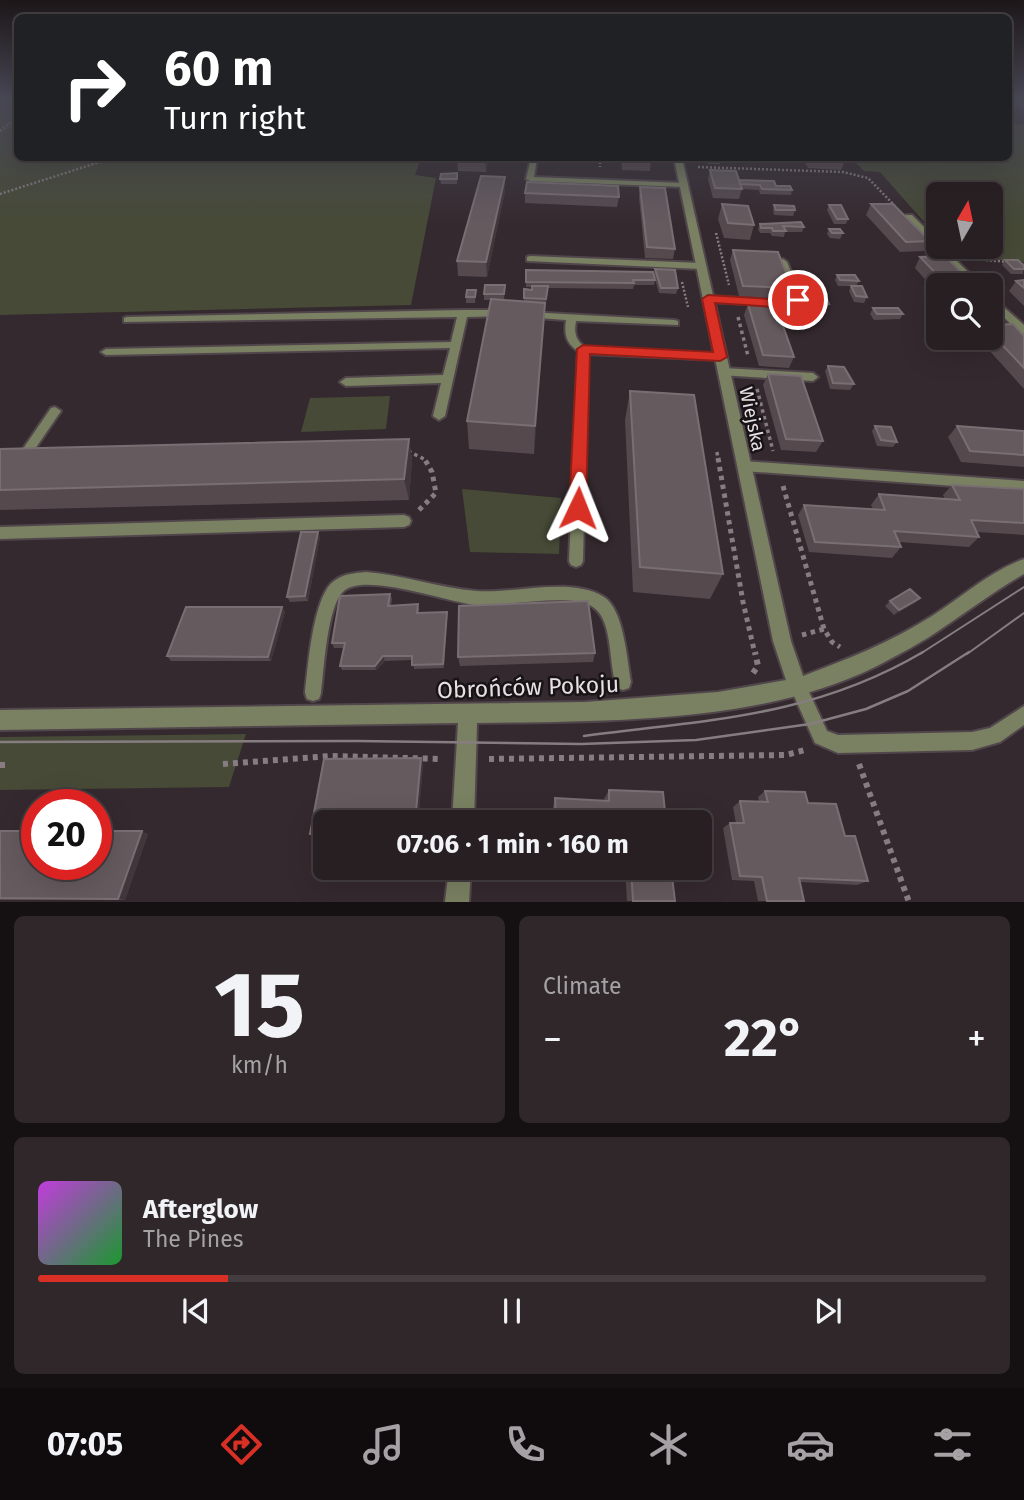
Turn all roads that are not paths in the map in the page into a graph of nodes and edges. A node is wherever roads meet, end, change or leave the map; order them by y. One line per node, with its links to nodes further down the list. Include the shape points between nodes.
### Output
1 (533, 161): 3 (lane, via 530,179)
2 (679, 161): 3 (street, Wiejska)
3 (684, 185): 9 (street, Wiejska)
4 (909, 217): 5 (lane)
5 (926, 235)
6 (530, 259): 9 (lane)
7 (951, 259): 10 (lane)
8 (783, 262): 11 (lane, via 798,300 794,303)
9 (701, 266): 11 (street, Wiejska)
10 (965, 273)
11 (708, 299): 21 (street, Wiejska)
12 (1003, 311): 17 (lane)
13 (464, 313): 14 (lane); 15 (lane); 18 (lane)
14 (571, 318): 16 (lane); 19 (lane, via 571,341)
15 (127, 320)
16 (674, 323)
17 (1024, 331)
18 (456, 345): 20 (lane); 23 (lane)
19 (583, 349): 21 (lane); 32 (lane)
20 (106, 352)
21 (722, 365): 22 (lane); 27 (street, Wiejska)
22 (813, 377)
23 (447, 379): 24 (lane); 26 (lane)
24 (346, 382)
25 (55, 411): 28 (lane)
26 (439, 416)
27 (744, 466): 29 (lane); 35 (street, Wiejska, via 782,641)
28 (12, 473)
29 (1024, 486)
30 (404, 521): 31 (lane)
31 (0, 534)
32 (576, 561)
33 (1024, 566): 35 (street, Obrońców Pokoju, via 867,661)
34 (623, 682): 36 (lane, via 611,618 601,603 583,594 478,598 370,577 347,580 332,591)
35 (798, 687): 37 (street, Obrońców Pokoju, via 718,702); 38 (lane, via 821,737 829,743 972,741 994,736)
36 (313, 693)
37 (468, 715): 39 (street, Obrońców Pokoju); 40 (street)
38 (1024, 715)
39 (0, 720)
40 (465, 810)
41 (459, 880): 42 (street)
42 (457, 901)

